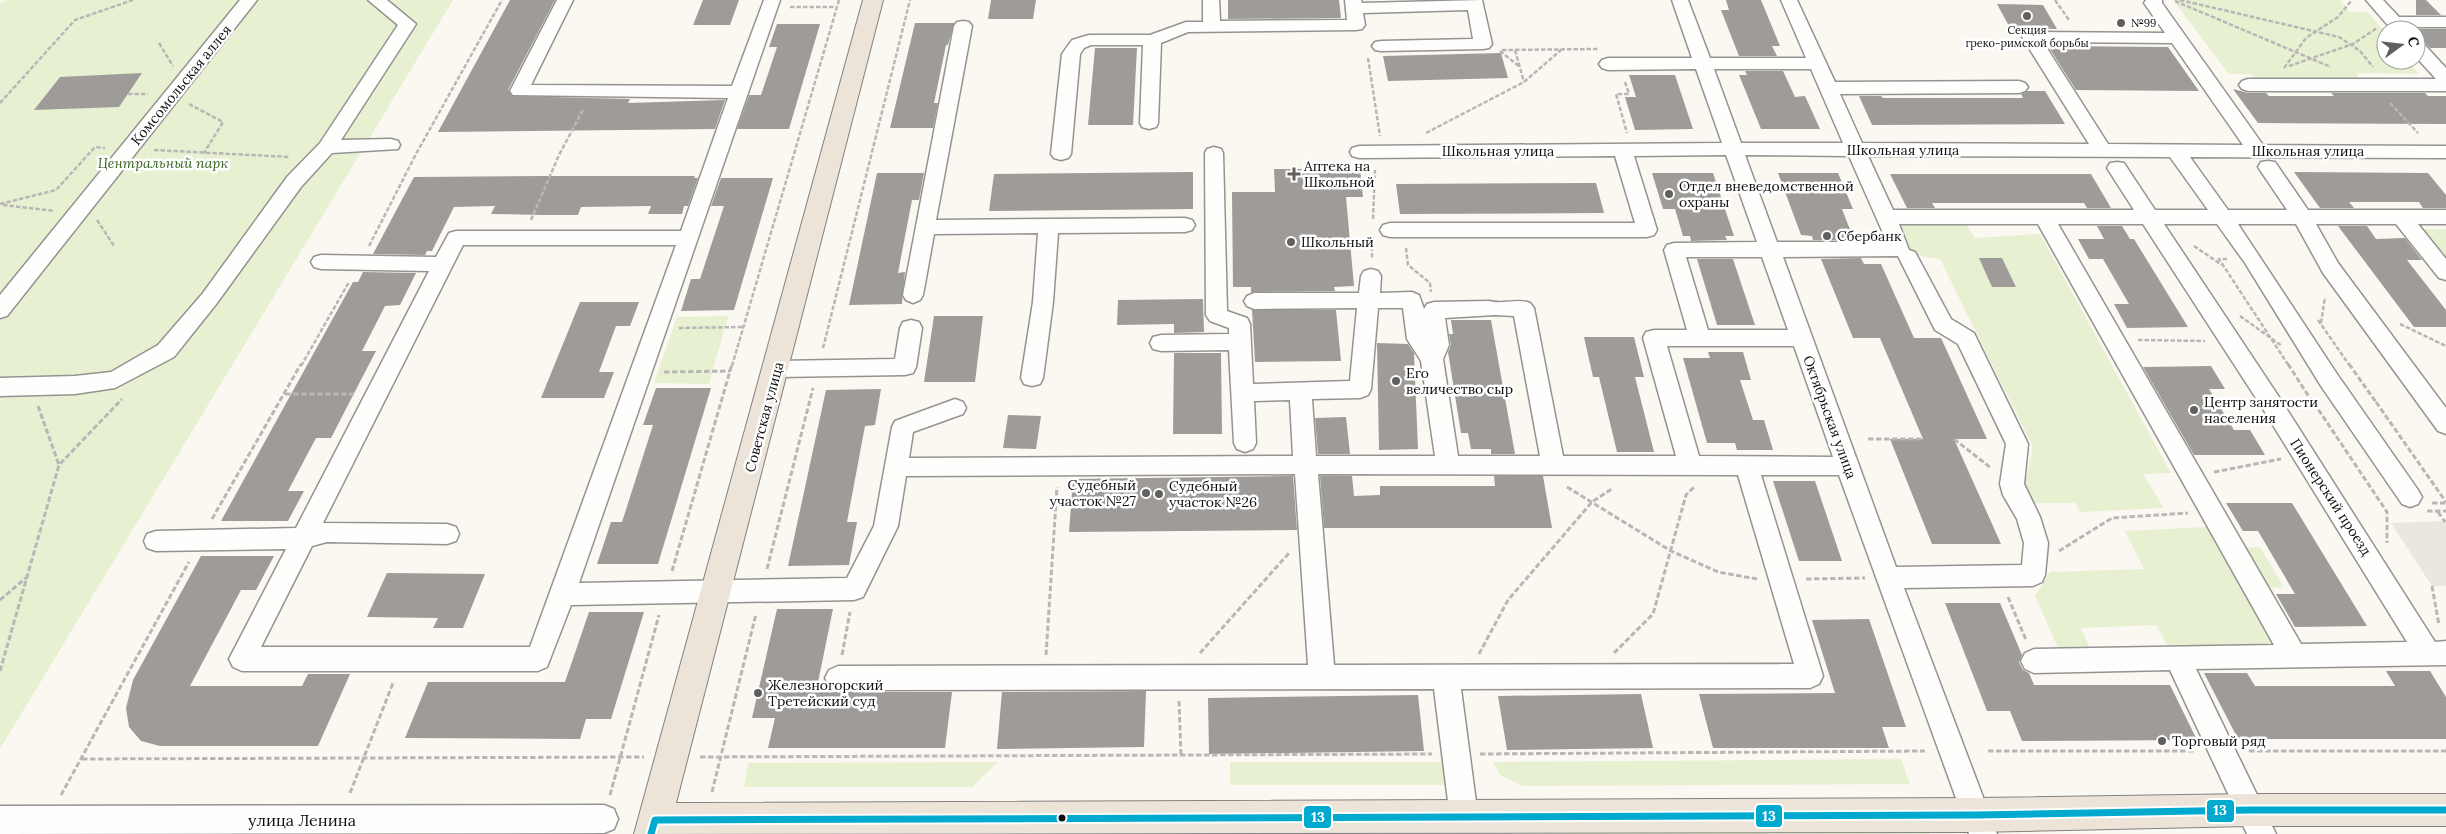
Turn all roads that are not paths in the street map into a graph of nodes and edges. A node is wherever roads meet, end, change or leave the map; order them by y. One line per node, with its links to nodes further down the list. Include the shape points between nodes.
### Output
1 (249, 0): 67 (street, Комсомольская аллея)
2 (376, 0): 38 (street, via 407,24)
3 (565, 0): 30 (street, via 519,92)
4 (873, 0): 74 (main road, Советская улица)
5 (1211, 0): 17 (street)
6 (1680, 0): 24 (street, Октябрьская улица)
7 (1789, 0): 22 (street)
8 (2154, 0): 18 (street)
9 (2374, 0): 13 (street)
10 (1474, 2): 12 (street); 20 (street, via 1491,47)
11 (770, 4): 30 (street)
12 (1353, 4): 17 (street, via 1356,25)
13 (2392, 20)
14 (2446, 22): 15 (street)
15 (2426, 24)
16 (964, 26): 53 (street)
17 (1212, 27): 19 (street, via 1186,27)
18 (2178, 38): 42 (street, Пионерский проезд, via 2031,36 2063,91); 43 (street)
19 (1152, 40): 31 (street); 40 (street, via 1089,40 1078,44 1071,54)
20 (1374, 50)
21 (2426, 57): 25 (street)
22 (1817, 63): 24 (street); 29 (street)
23 (1614, 64): 24 (street)
24 (1703, 64): 35 (street, Октябрьская улица)
25 (2446, 79)
26 (2248, 85): 27 (street)
27 (2446, 85)
28 (2019, 87): 29 (street)
29 (1828, 88): 36 (street)
30 (739, 92): 56 (street)
31 (1149, 123)
32 (1625, 143): 34 (street, Школьная улица, via 1533,150); 35 (street, Школьная улица); 55 (street)
33 (390, 145): 38 (street)
34 (1372, 147)
35 (1734, 149): 36 (street, Школьная улица); 57 (street, Октябрьская улица)
36 (1856, 150): 42 (street, Школьная улица); 44 (street)
37 (2176, 151): 42 (street, Школьная улица); 43 (street, Школьная улица); 47 (street)
38 (322, 152): 76 (street, via 294,182 210,298 166,351 115,380)
39 (1214, 153): 71 (street, via 1217,315 1239,324)
40 (1061, 154)
41 (2443, 156): 43 (street, Школьная улица)
42 (2110, 159): 46 (street, Пионерский проезд)
43 (2262, 159): 48 (street)
44 (1886, 217): 45 (street); 57 (street, via 1900,249)
45 (2044, 217): 46 (street); 97 (street)
46 (2150, 217): 47 (street); 96 (street, Пионерский проезд, via 2304,455)
47 (2223, 217): 48 (street); 89 (street)
48 (2302, 217): 49 (street); 80 (street, via 2330,268)
49 (2401, 217): 50 (street); 62 (street)
50 (2446, 217)
51 (1185, 225): 52 (street)
52 (1049, 226): 53 (street); 75 (street)
53 (925, 227): 64 (street)
54 (1385, 228): 55 (street)
55 (1647, 230): 58 (street)
56 (688, 238): 61 (street, via 456,238); 95 (street)
57 (1770, 249): 58 (street); 70 (street, Октябрьская улица)
58 (1674, 250): 69 (street)
59 (1908, 257): 93 (street, via 1943,324 1966,339 2017,444 2012,484 2036,543 2033,575)
60 (322, 262): 61 (street)
61 (443, 264): 91 (street)
62 (2446, 273)
63 (1371, 276): 65 (street)
64 (913, 295)
65 (1368, 300): 66 (street); 73 (street, via 1412,300 1418,340); 77 (street, via 1360,389)
66 (1254, 301)
67 (0, 310)
68 (910, 328): 74 (street, via 905,367)
69 (1700, 338): 70 (street); 85 (street, via 1654,338)
70 (1802, 338): 87 (street, Октябрьская улица)
71 (1240, 342): 72 (street); 78 (street)
72 (1161, 343)
73 (1432, 359): 83 (street); 84 (street, via 1438,345 1434,310 1522,308)
74 (777, 369): 94 (main road, Советская улица)
75 (1032, 378)
76 (0, 387)
77 (1300, 391): 78 (street); 82 (street)
78 (1242, 393): 81 (street)
79 (955, 408): 88 (street, via 903,427)
80 (2446, 425)
81 (1245, 443)
82 (1306, 465): 83 (street); 88 (street); 100 (street)
83 (1448, 465): 84 (street)
84 (1550, 465): 85 (street)
85 (1690, 466): 86 (street)
86 (1747, 466): 87 (street); 101 (street, via 1810,676)
87 (1848, 466): 93 (street, Октябрьская улица)
88 (896, 467): 94 (street, via 886,526 854,589)
89 (2410, 497)
90 (447, 534): 91 (street, via 327,532)
91 (304, 538): 92 (street); 95 (street, via 242,659 538,659)
92 (156, 541)
93 (1888, 578): 108 (street, Октябрьская улица)
94 (718, 592): 95 (street); 109 (main road, Советская улица)
95 (563, 594)
96 (2439, 653): 97 (street)
97 (2293, 655): 98 (street)
98 (2177, 658): 99 (street); 107 (street)
99 (2034, 661)
100 (1322, 677): 101 (street); 102 (street)
101 (1457, 677): 104 (street, via 1456,754)
102 (838, 678)
103 (2446, 810): 107 (main road)
104 (1464, 817): 108 (main road); 109 (main road, via 705,819)
105 (604, 819): 106 (street, улица Ленина)
106 (0, 820)
107 (2256, 822): 108 (main road)
108 (1980, 825)
109 (653, 827)

